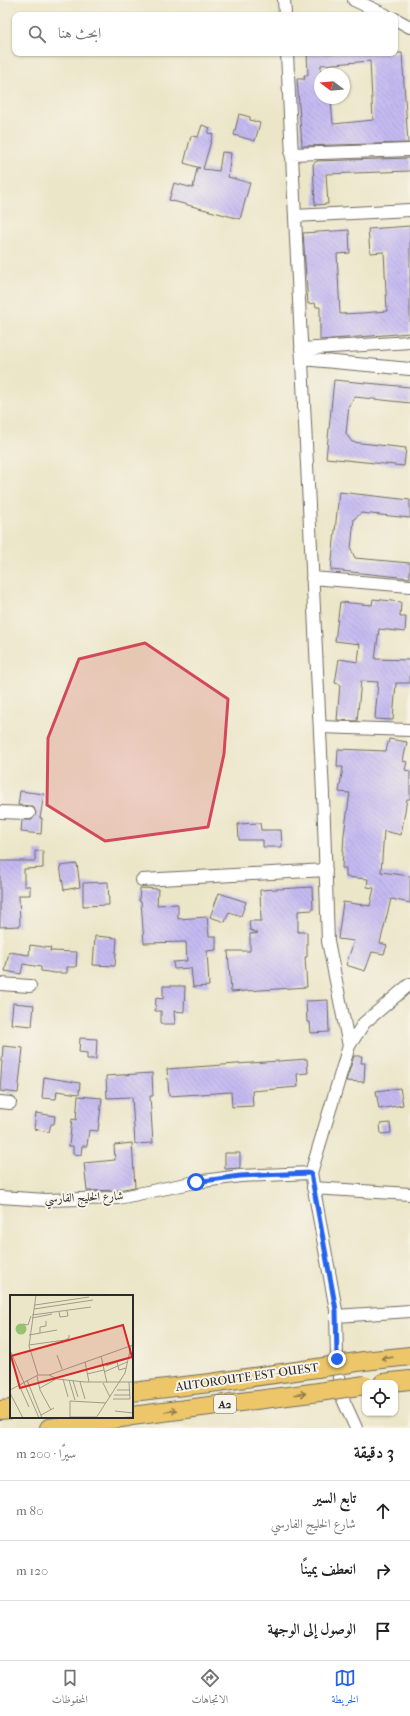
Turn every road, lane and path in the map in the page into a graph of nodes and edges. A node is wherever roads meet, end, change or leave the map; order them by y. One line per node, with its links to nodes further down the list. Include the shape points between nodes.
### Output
1 (284, 0): 3 (street)
2 (354, 0): 4 (street)
3 (285, 12)
4 (380, 12)
5 (286, 56): 7 (street)
6 (410, 150): 7 (street)
7 (291, 154): 9 (street)
8 (410, 210): 9 (street)
9 (294, 216): 11 (street)
10 (410, 342): 11 (street)
11 (301, 354): 12 (street); 13 (street)
12 (410, 369)
13 (312, 578): 14 (street); 15 (street)
14 (410, 586)
15 (320, 726): 16 (street); 19 (street)
16 (410, 730)
17 (0, 812): 18 (street)
18 (30, 813)
19 (326, 870): 20 (street); 24 (street, via 328,941)
20 (142, 880)
21 (0, 984): 23 (street)
22 (410, 984): 24 (street, via 364,1023)
23 (30, 986)
24 (349, 1046): 25 (street)
25 (311, 1173): 26 (street); 28 (street, شارع الخليج الفارسي, via 240,1176 118,1198 46,1200)
26 (313, 1188): 27 (street); 30 (street)
27 (410, 1194)
28 (0, 1197)
29 (410, 1311): 30 (street)
30 (336, 1316): 41 (street, via 341,1395)
31 (410, 1356): 35 (highway, AUTOROUTE EST-OUEST / A2, one-way to 35, bridge)
32 (410, 1380): 33 (highway)
33 (398, 1381)
34 (362, 1385): 38 (highway, AUTOROUTE EST-OUEST / A2, one-way to 34, bridge)
35 (133, 1392)
36 (10, 1409): 37 (highway)
37 (0, 1410)
38 (133, 1416)
39 (121, 1418): 40 (highway)
40 (49, 1428)
41 (356, 1428)

